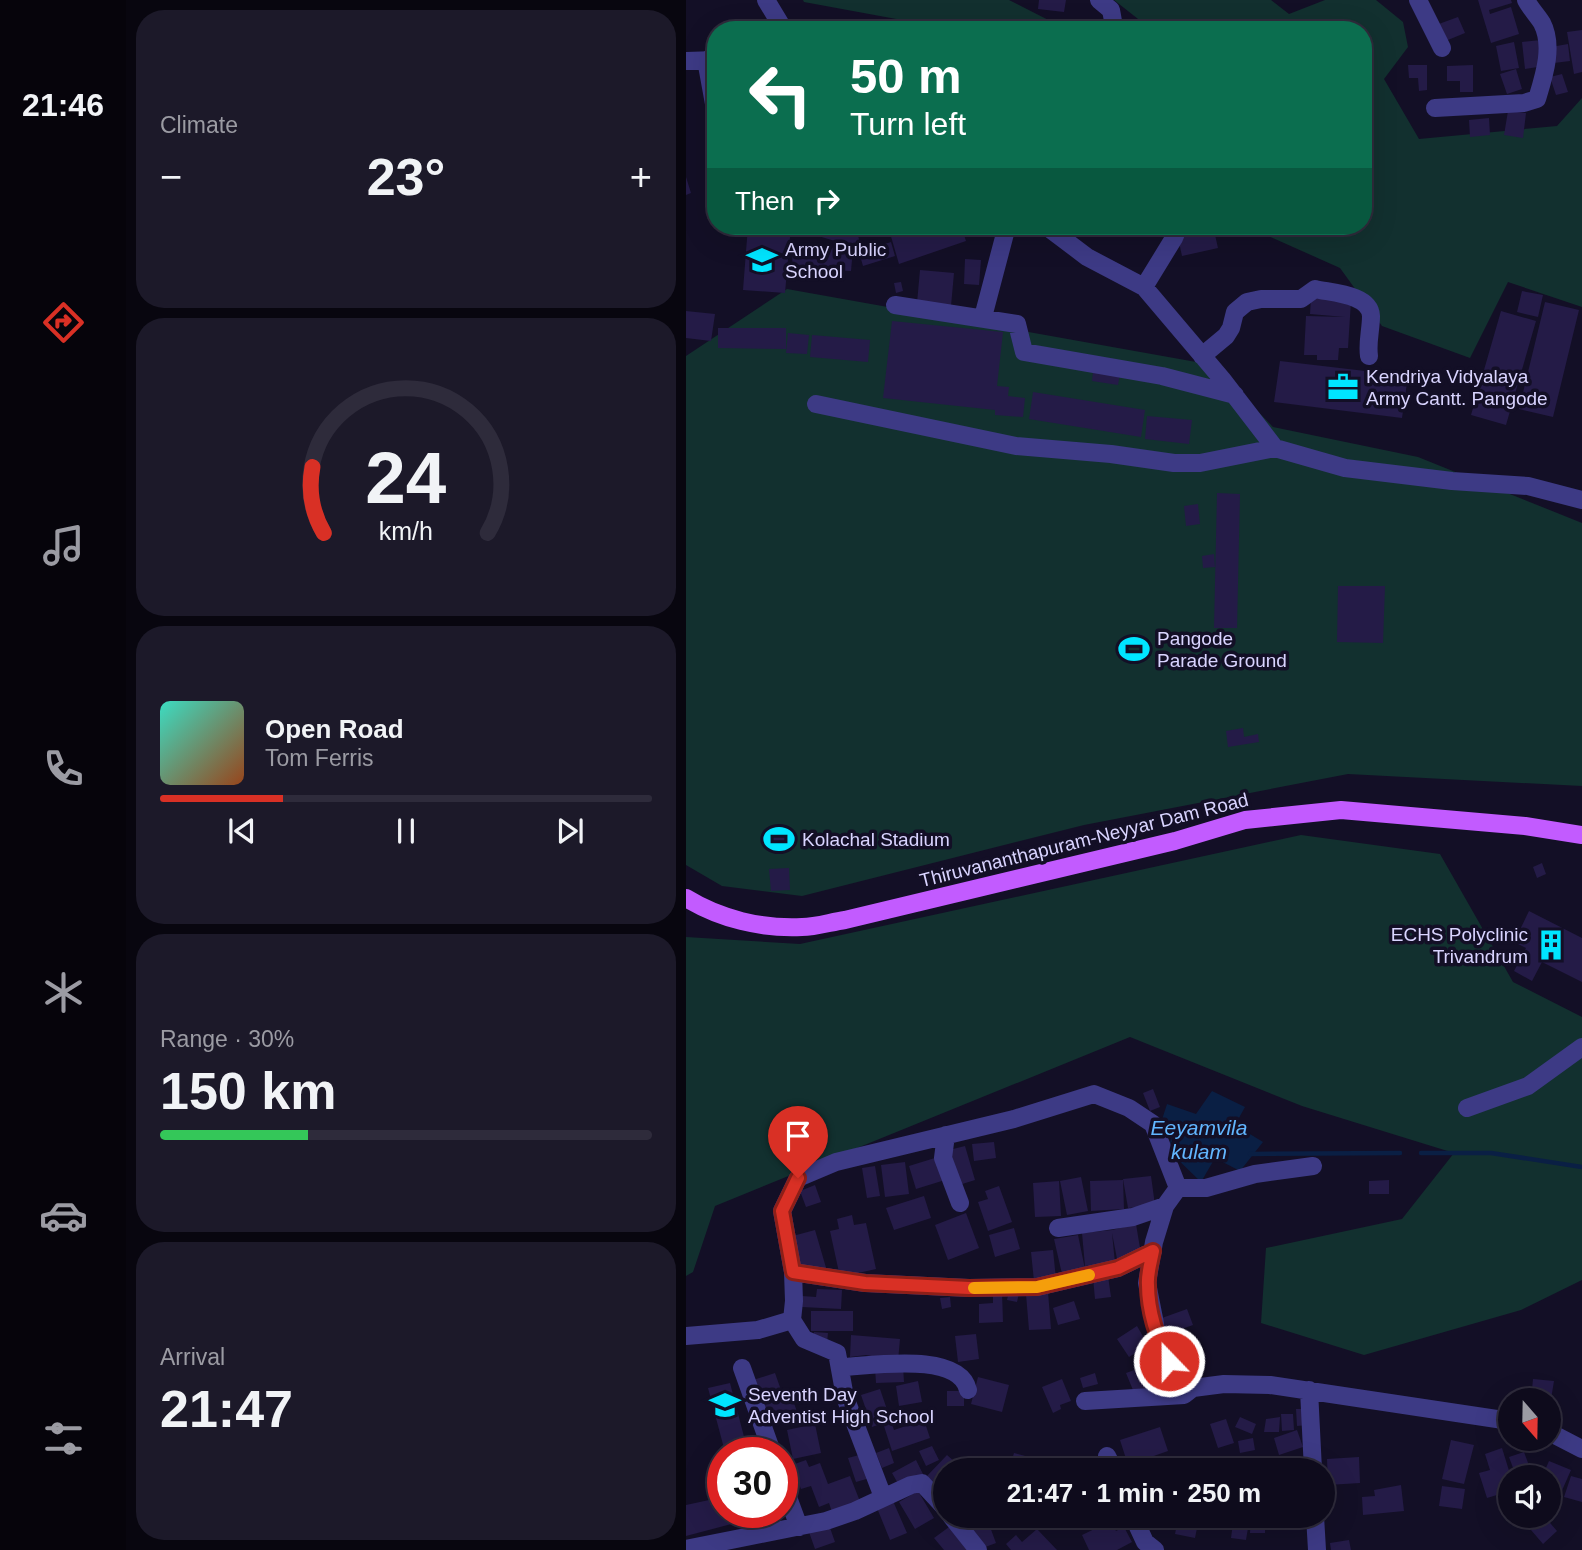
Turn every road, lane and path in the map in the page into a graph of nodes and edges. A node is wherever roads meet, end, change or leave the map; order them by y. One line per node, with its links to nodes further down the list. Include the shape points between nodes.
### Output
1 (766, 0): 5 (street)
2 (1099, 0): 6 (street, via 1111,10)
3 (1418, 0): 7 (street)
4 (1526, 0): 10 (street, via 1546,38 1547,62 1538,99)
5 (779, 21)
6 (1113, 21)
7 (1442, 48)
8 (707, 60): 9 (street)
9 (686, 61)
10 (1435, 108)
11 (1005, 235): 16 (street)
12 (1058, 235): 14 (street)
13 (1175, 235): 14 (street)
14 (1144, 288): 17 (street)
15 (895, 305): 16 (street)
16 (983, 317): 19 (street, via 1017,324 1024,352 1162,376)
17 (1202, 356): 18 (street, via 1226,336 1235,312 1247,302 1301,299 1315,289 1362,300 1369,308); 19 (street)
18 (1369, 356)
19 (1235, 395): 21 (street)
20 (816, 404): 21 (street, via 1016,446 1174,463 1200,463)
21 (1275, 448): 22 (street, via 1345,468 1528,486)
22 (1582, 500)
23 (1582, 835): 24 (main road, Thiruvananthapuram-Neyyar Dam Road, via 1341,810 1245,820 1174,841 802,928 744,922)
24 (686, 898)
25 (1582, 1047): 26 (street, via 1528,1086)
26 (1467, 1108)
27 (946, 1135): 29 (street, via 1094,1094 1153,1124); 30 (street, via 943,1157); 34 (street, via 836,1162 798,1178 782,1211)
28 (1313, 1167): 29 (street, via 1255,1174 1206,1188)
29 (1178, 1188): 31 (street)
30 (960, 1203)
31 (1165, 1206): 32 (street, via 1133,1217); 33 (street)
32 (1058, 1228)
33 (1153, 1251): 34 (street, via 1118,1268 1037,1287 865,1283); 39 (street, via 1147,1283 1159,1344 1178,1378)
34 (793, 1272): 35 (street)
35 (792, 1320): 36 (street, via 758,1330); 37 (street, via 804,1339 837,1353)
36 (686, 1336)
37 (841, 1367): 40 (street, via 896,1362 945,1368 962,1377); 49 (street, via 845,1397)
38 (743, 1368): 44 (street)
39 (1193, 1388): 41 (street, via 1224,1384); 42 (street, via 1184,1395)
40 (968, 1390)
41 (1310, 1390): 43 (street); 47 (street)
42 (1085, 1401)
43 (1498, 1419)
44 (767, 1437)
45 (1561, 1438): 46 (street)
46 (1582, 1449)
47 (1313, 1458)
48 (933, 1494): 49 (street, via 922,1483)
49 (883, 1497): 50 (street, via 855,1511)
50 (799, 1527): 54 (street)
51 (961, 1528): 55 (street)
52 (1139, 1528): 56 (street)
53 (1316, 1528): 57 (street)
54 (686, 1549)
55 (978, 1550)
56 (1155, 1550)
57 (1317, 1550)

